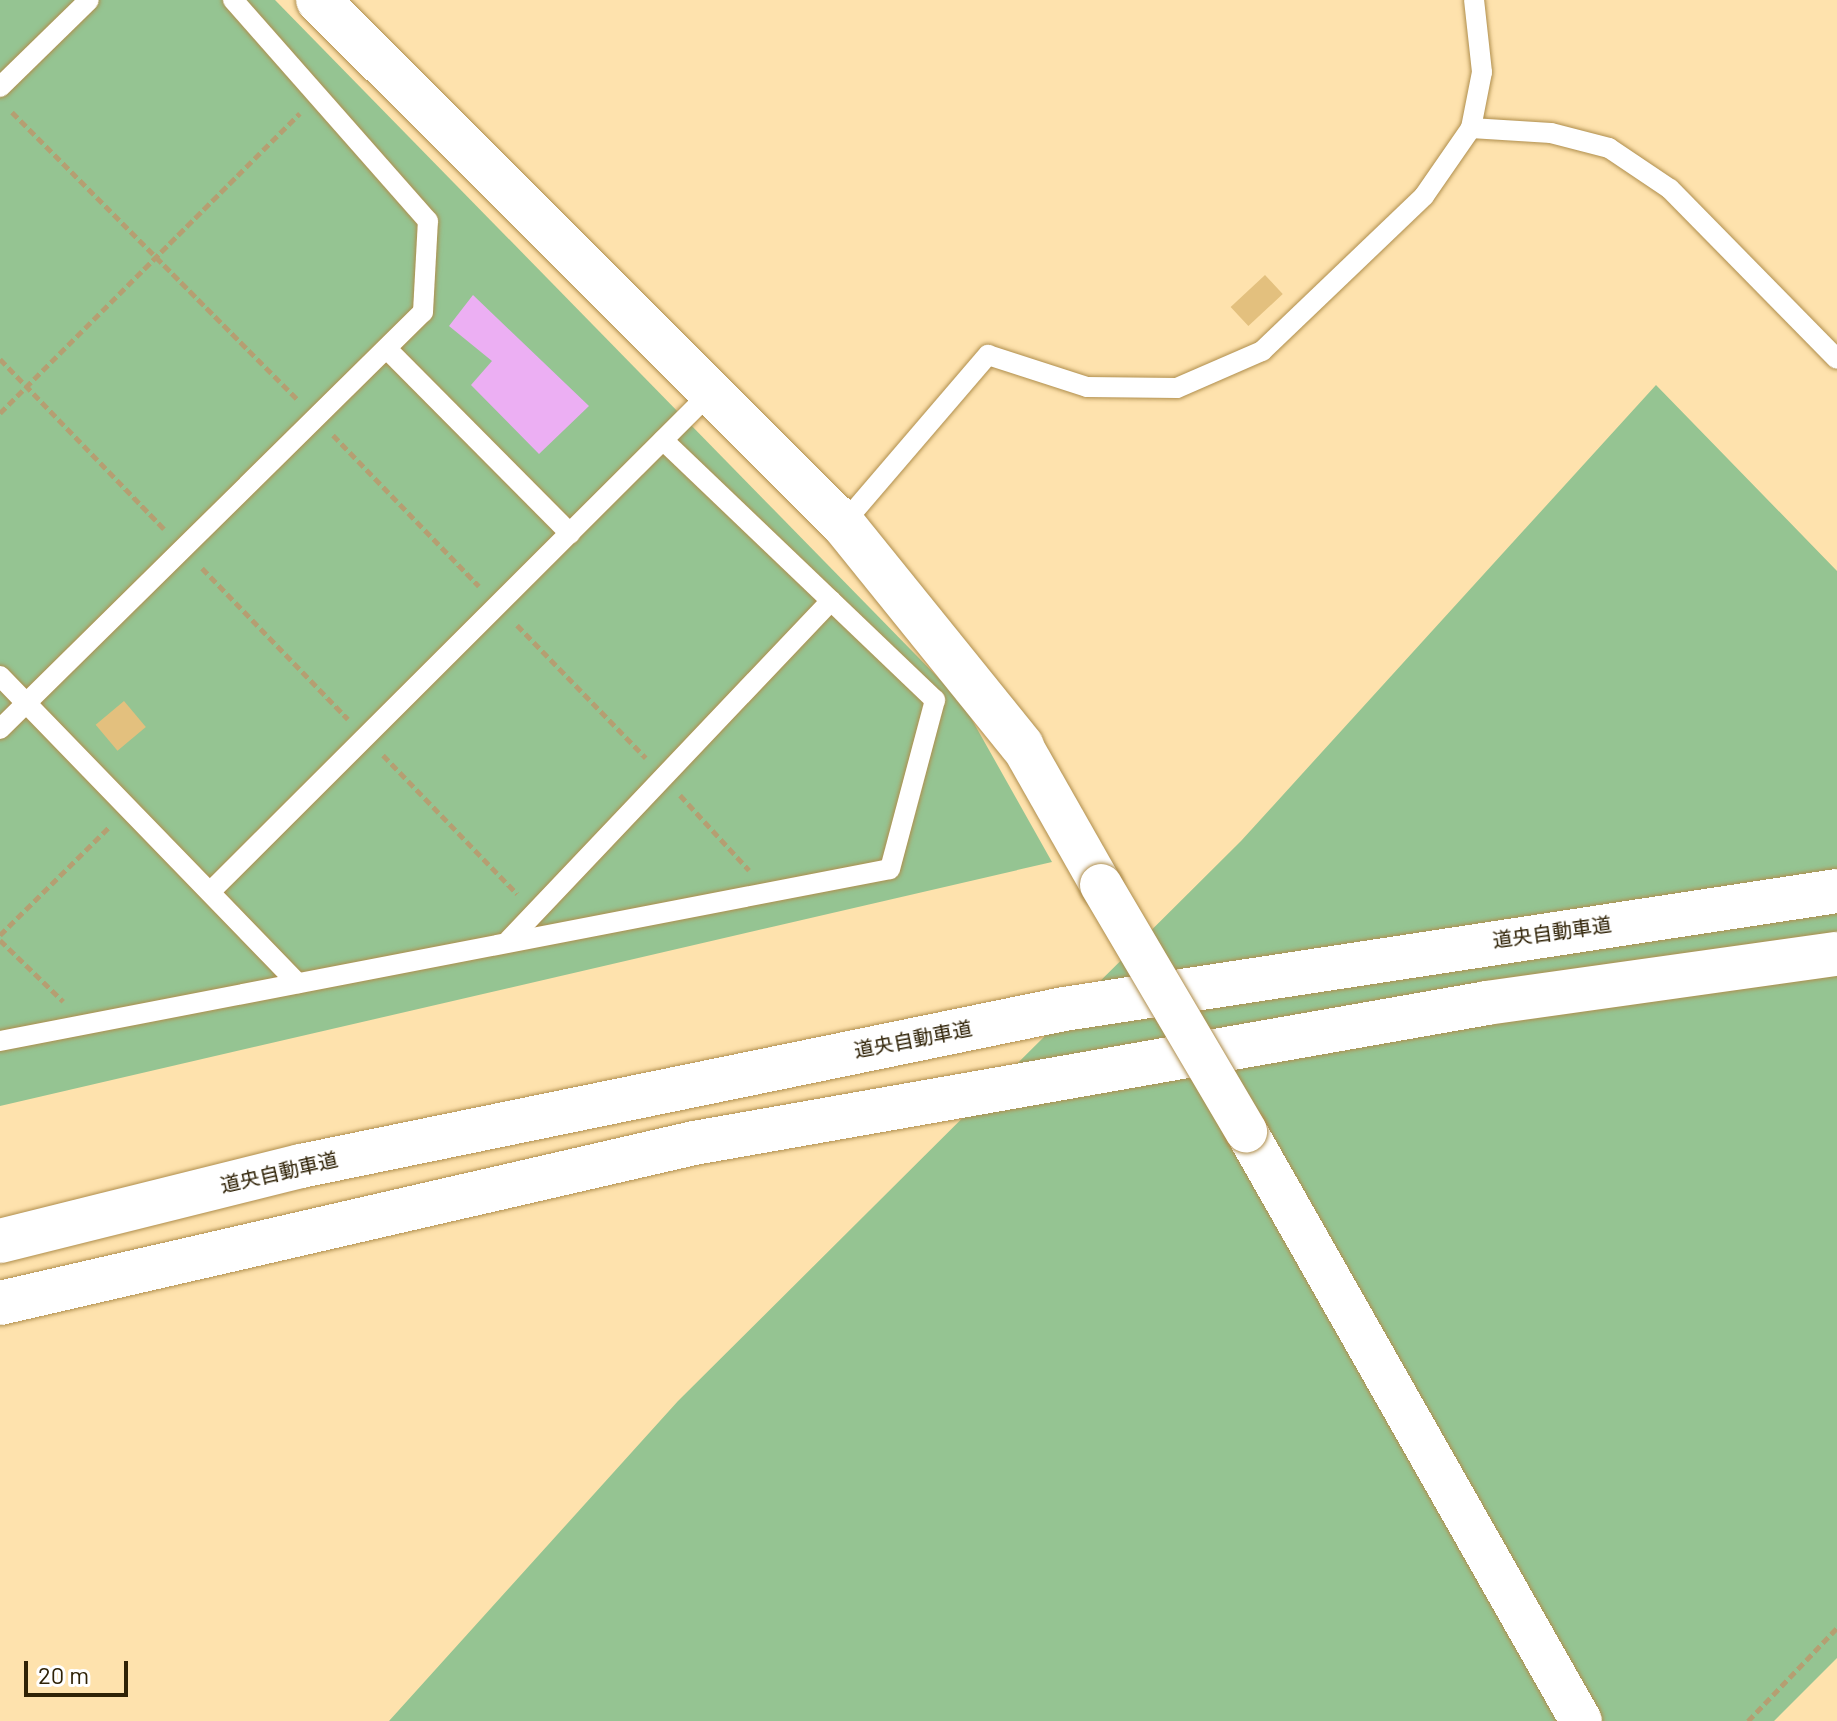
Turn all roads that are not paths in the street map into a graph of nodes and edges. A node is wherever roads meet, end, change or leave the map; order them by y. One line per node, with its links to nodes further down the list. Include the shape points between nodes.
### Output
1 (89, 0): 5 (lane)
2 (233, 0): 7 (lane, via 321,92 428,221 423,312)
3 (318, 0): 9 (main road)
4 (1474, 0): 6 (lane, via 1482,72)
5 (3, 80)
6 (1471, 128): 8 (lane, via 1551,133 1609,148 1670,189); 11 (lane, via 1424,196 1262,351 1177,388 1087,387 988,355)
7 (387, 349): 12 (lane); 15 (lane)
8 (1837, 359)
9 (710, 393): 10 (lane); 11 (main road)
10 (663, 440): 12 (lane); 13 (lane)
11 (843, 524): 17 (main road)
12 (570, 533): 18 (lane)
13 (831, 601): 20 (lane); 20 (lane, via 935,700 890,869)
14 (0, 676): 15 (lane)
15 (25, 702): 16 (lane); 18 (lane)
16 (0, 729)
17 (1022, 746): 26 (street, bridge)
18 (212, 890): 22 (lane)
19 (1837, 891): 24 (main road, 道央自動車道, via 1064,1009 301,1166)
20 (509, 940): 22 (lane)
21 (1837, 954): 25 (main road, via 1487,1003 694,1143)
22 (298, 983): 23 (lane)
23 (0, 1041)
24 (0, 1241)
25 (0, 1303)
26 (1581, 1721)

